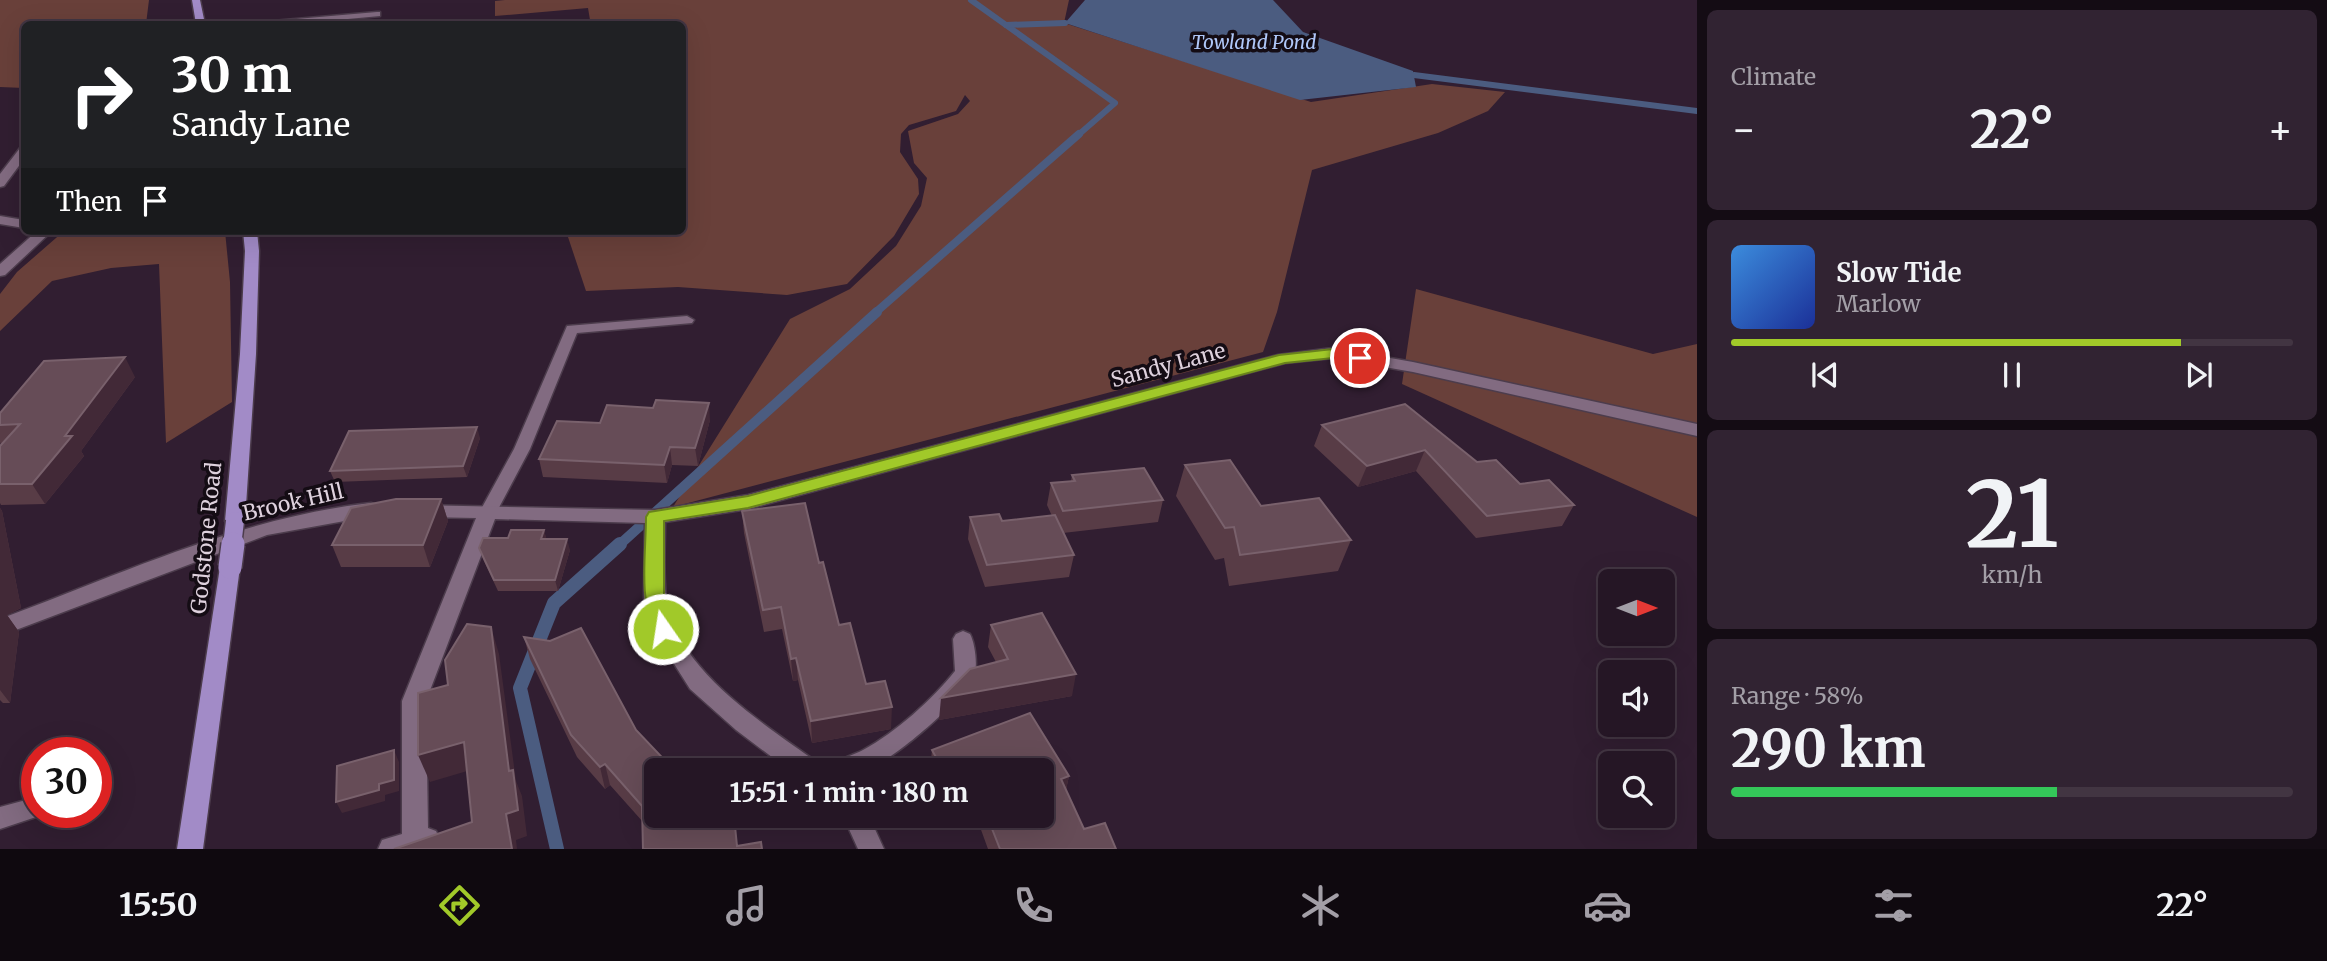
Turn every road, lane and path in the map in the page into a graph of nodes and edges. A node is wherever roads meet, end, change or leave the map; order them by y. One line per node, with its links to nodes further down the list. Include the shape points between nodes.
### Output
1 (196, 0): 3 (main road)
2 (377, 14): 4 (lane)
3 (200, 21)
4 (304, 21)
5 (21, 155): 6 (street)
6 (0, 183)
7 (0, 220): 8 (street)
8 (21, 224)
9 (42, 235): 11 (street)
10 (251, 235): 27 (main road, Godstone Road, bridge, via 248,354 235,522)
11 (0, 272)
12 (687, 320): 16 (lane, via 572,328 522,449)
13 (1697, 430): 17 (street, Sandy Lane, via 1413,367 1333,354 1284,358 748,502)
14 (386, 509): 18 (street, Brook Hill, via 262,529)
15 (409, 509): 16 (street)
16 (488, 513): 17 (street); 26 (street, via 414,701)
17 (655, 517): 20 (street, via 655,598 663,629 698,682)
18 (0, 628)
19 (963, 639): 21 (lane, via 965,673 940,705)
20 (792, 758)
21 (868, 758)
22 (21, 812): 23 (lane)
23 (0, 818)
24 (861, 828): 28 (street)
25 (447, 835): 26 (street)
26 (403, 846)
27 (190, 849)
28 (871, 849)

